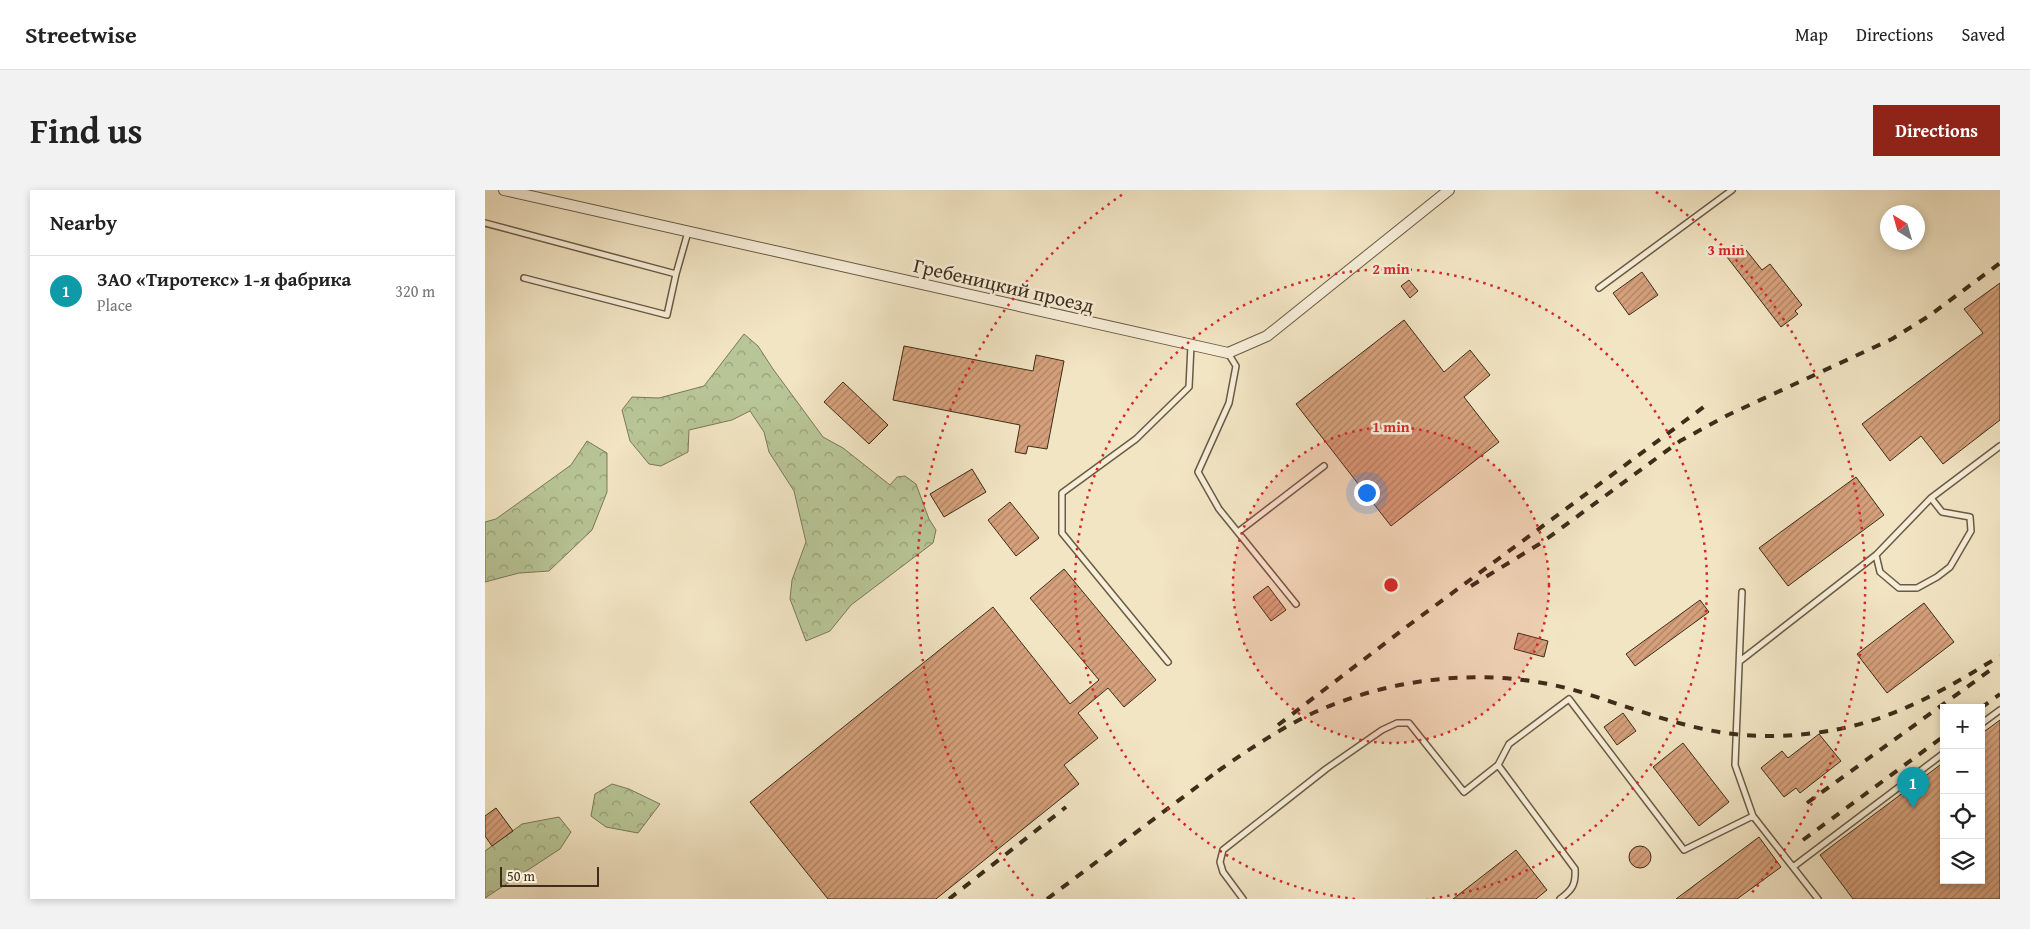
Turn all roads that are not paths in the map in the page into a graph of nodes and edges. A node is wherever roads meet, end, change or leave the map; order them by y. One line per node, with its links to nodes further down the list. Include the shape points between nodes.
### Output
1 (504, 190): 5 (street, Гребеницкий проезд)
2 (1449, 190): 10 (street, via 1267,336)
3 (1731, 190): 8 (lane)
4 (485, 223): 6 (lane)
5 (688, 231): 6 (lane); 9 (street, Гребеницкий проезд)
6 (676, 274): 7 (lane, via 667,315)
7 (524, 278)
8 (1599, 288)
9 (1191, 345): 10 (street, Гребеницкий проезд); 19 (lane, via 1189,387 1137,439 1062,493 1062,533)
10 (1228, 353): 14 (lane, via 1236,366 1229,403 1199,472 1219,509)
11 (2000, 446): 13 (lane)
12 (1324, 466): 14 (lane)
13 (1931, 498): 15 (lane); 15 (lane, via 1942,512 1969,517 1971,531 1950,567 1917,588 1899,588 1880,572)
14 (1238, 532): 17 (lane)
15 (1876, 555): 18 (lane)
16 (1742, 592): 18 (lane)
17 (1296, 604)
18 (1740, 661): 24 (lane, via 1735,764)
19 (1169, 662)
20 (2000, 710): 21 (lane)
21 (1985, 721)
22 (1940, 756): 25 (lane)
23 (1498, 765): 24 (lane, via 1509,744 1569,699 1684,850); 26 (lane, via 1464,792 1409,723 1397,723 1382,730 1326,769 1223,850 1219,862 1223,872); 27 (lane, via 1575,869 1576,881 1572,890)
24 (1753, 816): 25 (lane)
25 (1793, 867): 28 (lane)
26 (1243, 899)
27 (1560, 899)
28 (1818, 899)

